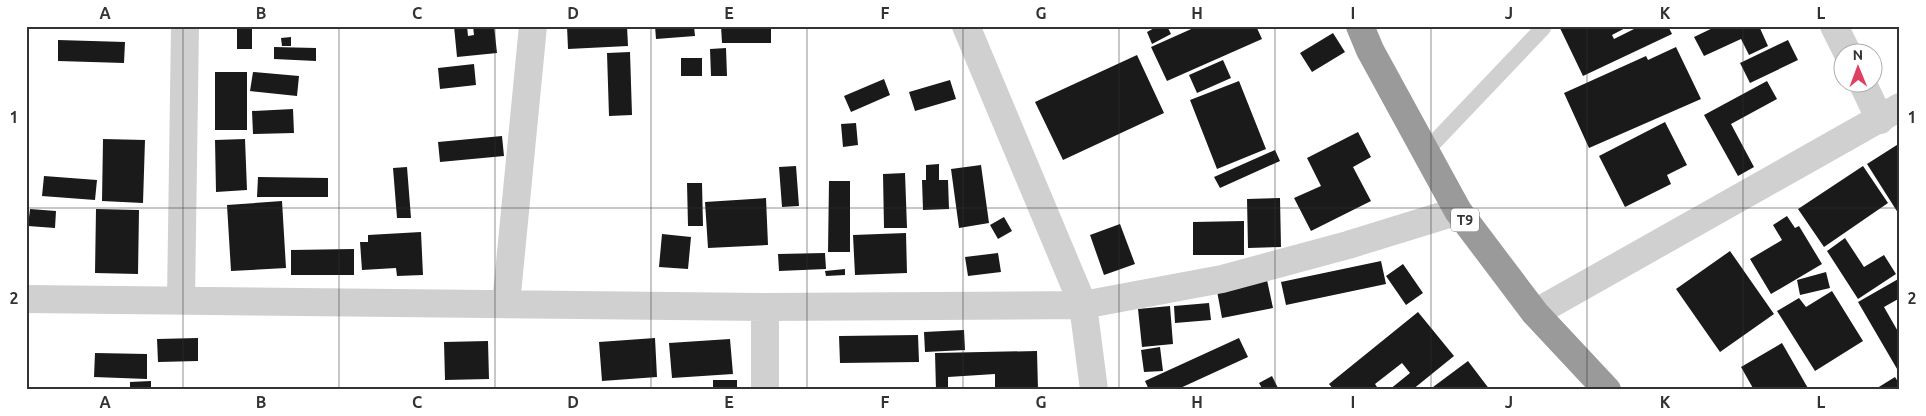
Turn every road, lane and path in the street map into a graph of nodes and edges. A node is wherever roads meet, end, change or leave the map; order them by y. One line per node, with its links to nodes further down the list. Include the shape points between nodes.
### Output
1 (185, 26): 13 (street)
2 (533, 26): 14 (street)
3 (966, 26): 15 (street)
4 (1360, 26): 10 (highway, T9)
5 (1834, 26): 7 (street)
6 (1542, 28): 10 (lane)
7 (1842, 42)
8 (1871, 92): 9 (street)
9 (1890, 114): 17 (street)
10 (1426, 151): 11 (highway, T9)
11 (1458, 211): 15 (street, via 1222,279); 17 (highway, T9)
12 (26, 299): 13 (street)
13 (181, 300): 14 (street)
14 (506, 304): 16 (street)
15 (1084, 305): 16 (street); 19 (street)
16 (765, 307): 18 (street)
17 (1535, 314): 20 (highway, T9)
18 (765, 390)
19 (1094, 390)
20 (1607, 390)

